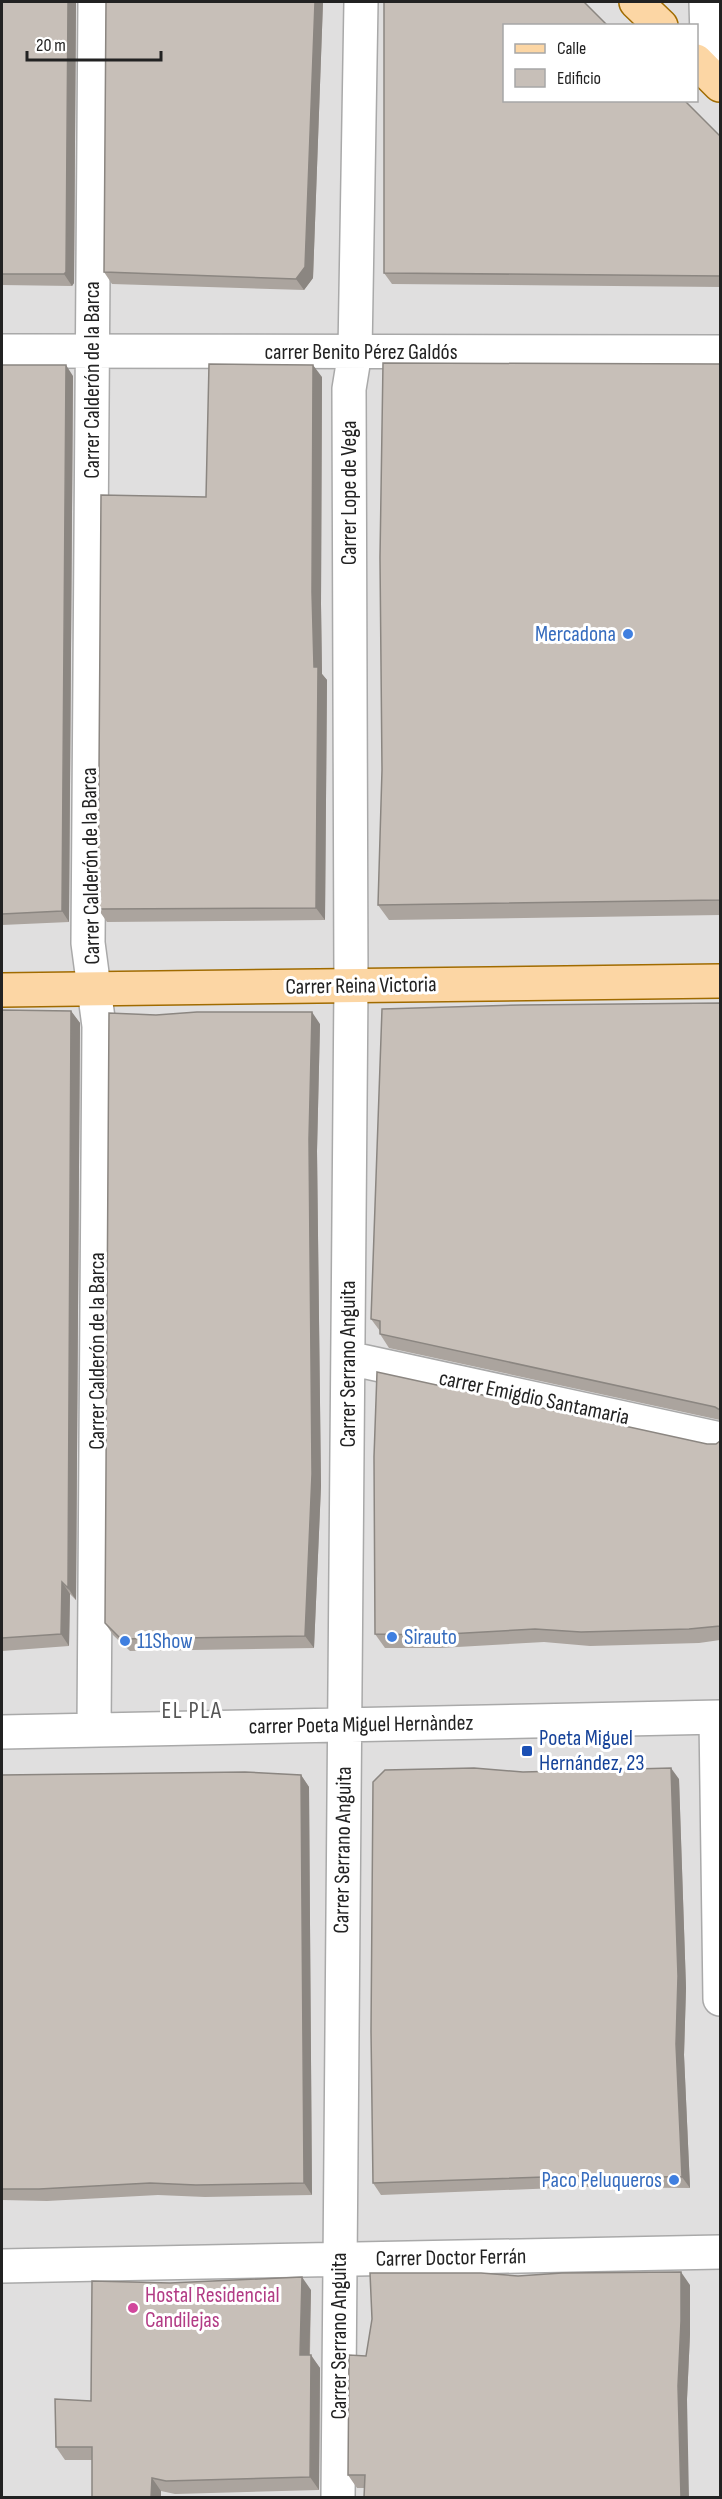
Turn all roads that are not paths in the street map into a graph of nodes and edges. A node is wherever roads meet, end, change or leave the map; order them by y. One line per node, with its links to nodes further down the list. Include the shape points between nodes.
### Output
1 (95, 2): 8 (street, Carrer Calderón de la Barca)
2 (361, 2): 9 (street, Carrer Lope de Vega)
3 (636, 2): 5 (main road)
4 (706, 2): 6 (street)
5 (659, 24)
6 (708, 72)
7 (2, 351): 8 (street, carrer Benito Pérez Galdós)
8 (93, 351): 9 (street, carrer Benito Pérez Galdós); 13 (street, Carrer Calderón de la Barca, via 88,943)
9 (355, 352): 10 (street, carrer Benito Pérez Galdós); 12 (street, Carrer Lope de Vega, via 349,389)
10 (720, 352)
11 (720, 981): 12 (main road, Carrer Reina Victoria)
12 (351, 986): 13 (main road, Carrer Reina Victoria); 15 (street, Carrer Serrano Anguita)
13 (93, 989): 14 (main road, Carrer Reina Victoria); 19 (street, Carrer Calderón de la Barca, via 99,1026)
14 (2, 990)
15 (348, 1358): 16 (street, carrer Emigdio Santamaria); 18 (street, Carrer Serrano Anguita)
16 (720, 1439)
17 (718, 1718): 18 (street, carrer Poeta Miguel Hernàndez); 21 (street)
18 (345, 1726): 19 (street, carrer Poeta Miguel Hernàndez); 23 (street, Carrer Serrano Anguita)
19 (94, 1730): 20 (street, carrer Poeta Miguel Hernàndez)
20 (2, 1732)
21 (720, 1999)
22 (720, 2252): 23 (street, Carrer Doctor Ferrán)
23 (338, 2260): 24 (street, Carrer Doctor Ferrán); 25 (street, Carrer Serrano Anguita)
24 (2, 2266)
25 (338, 2498)

